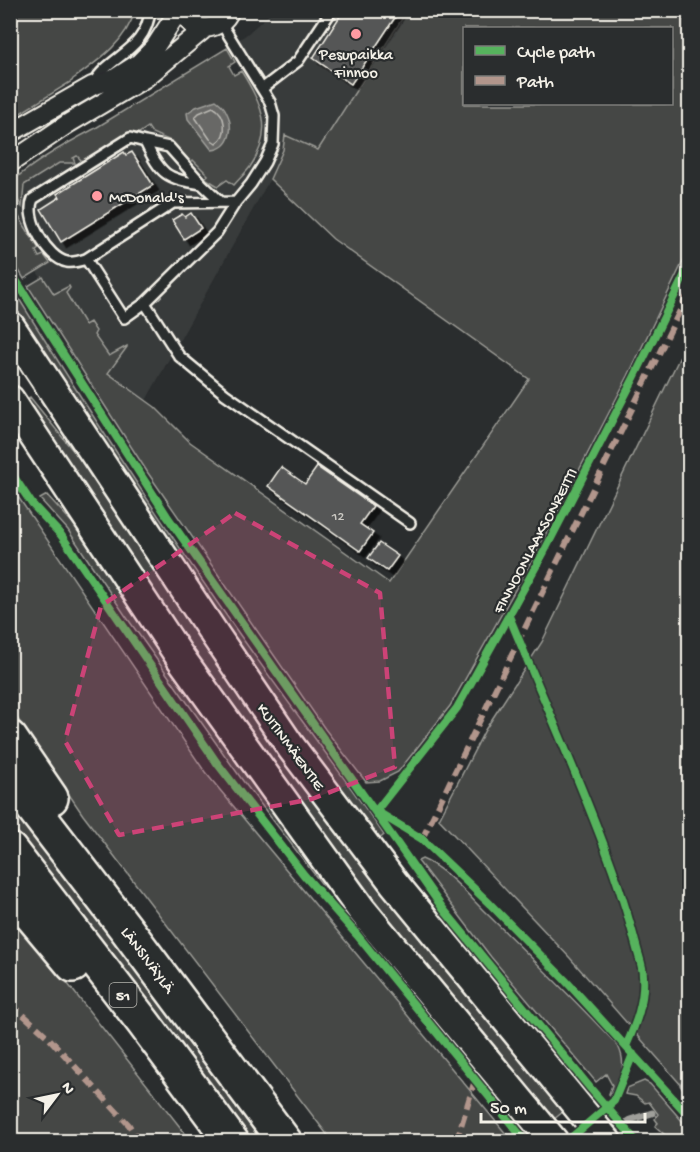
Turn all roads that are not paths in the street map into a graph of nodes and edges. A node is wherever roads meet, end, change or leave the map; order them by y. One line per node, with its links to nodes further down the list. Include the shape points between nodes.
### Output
1 (150, 10): 5 (lane, via 146,29 138,40 98,74)
2 (180, 10): 4 (street, via 189,22); 5 (street, via 145,58 114,79)
3 (332, 10): 6 (lane, via 298,61)
4 (219, 21): 6 (lane); 9 (street, via 144,78)
5 (92, 86): 7 (street)
6 (263, 88): 12 (lane, via 274,116 273,144 261,170)
7 (10, 133)
8 (145, 142): 10 (lane, via 170,147); 10 (lane, via 169,177); 13 (lane, via 130,138 33,199 32,219 51,253 71,263)
9 (10, 163)
10 (202, 184): 11 (lane)
11 (221, 202): 12 (lane); 13 (lane, via 173,203)
12 (236, 202): 14 (lane, via 218,232)
13 (86, 259): 14 (lane, via 124,318)
14 (145, 303): 17 (lane, via 179,356 225,394)
15 (10, 326): 27 (main road, KUITINMÄENTIE, via 291,747 394,883)
16 (10, 400): 23 (main road, via 180,657 361,909)
17 (410, 523)
18 (10, 738): 22 (highway, via 141,919)
19 (10, 778): 22 (highway, LÄNSIVÄYLÄ / 51)
20 (10, 850): 25 (highway, 51)
21 (10, 890): 24 (highway, via 129,1033)
22 (172, 991): 26 (highway, LÄNSIVÄYLÄ / 51)
23 (549, 1136)
24 (208, 1142)
25 (232, 1142)
26 (285, 1142)
27 (607, 1142)

